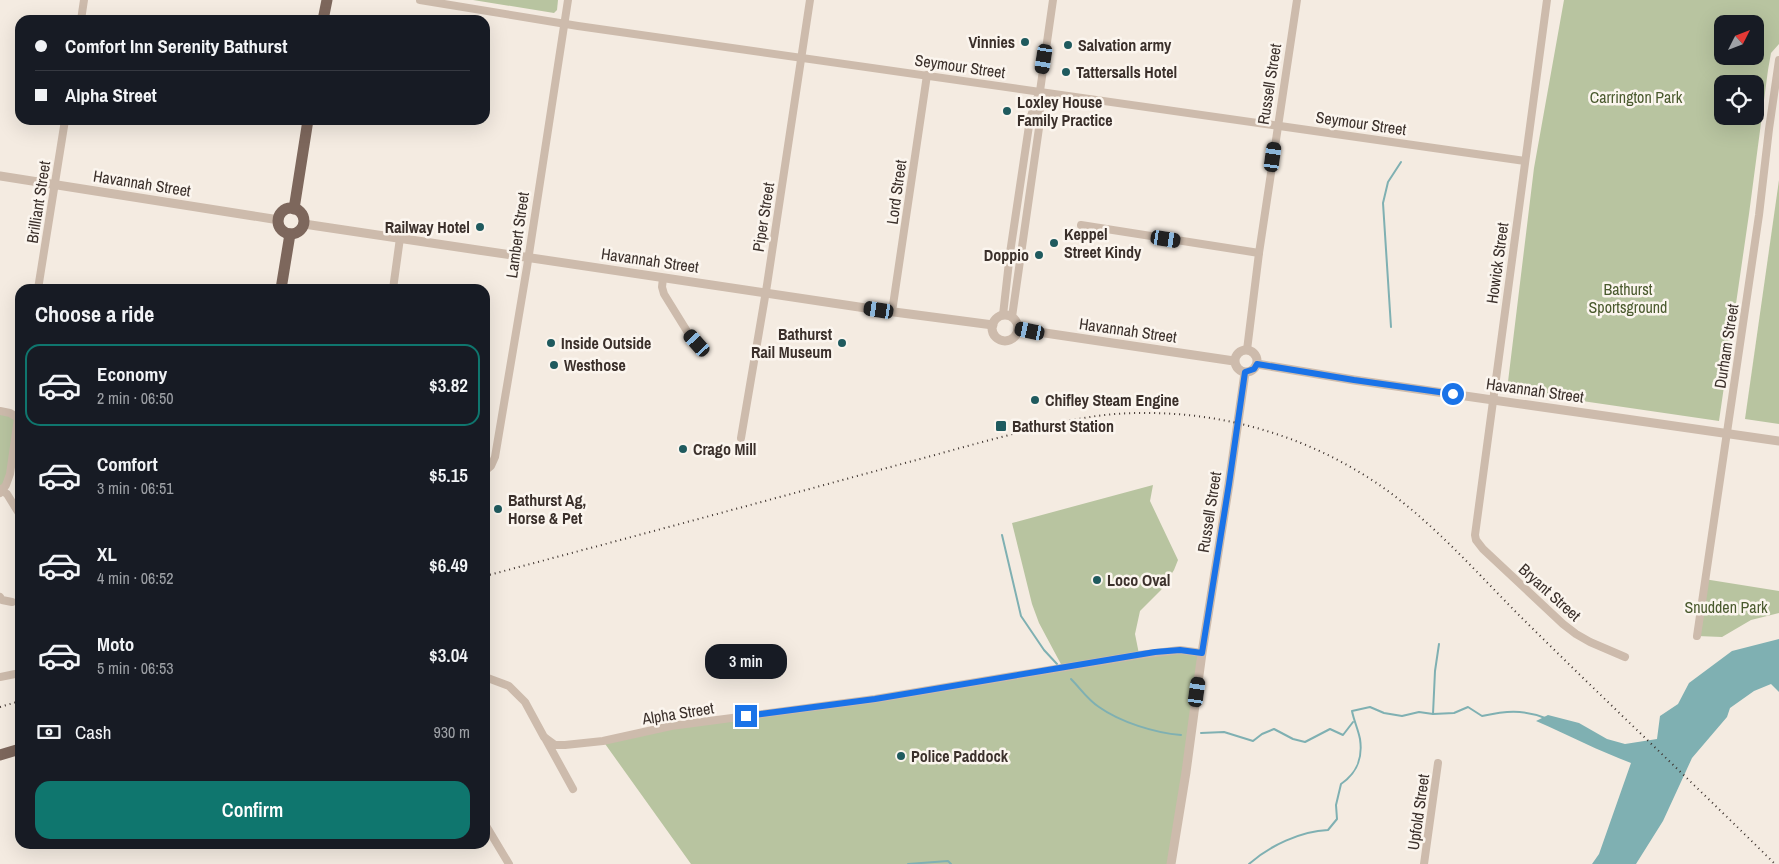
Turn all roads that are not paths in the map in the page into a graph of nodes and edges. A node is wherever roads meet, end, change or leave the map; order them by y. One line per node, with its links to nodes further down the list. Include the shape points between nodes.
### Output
1 (84, 0): 9 (street)
2 (327, 0): 10 (main road)
3 (420, 0): 11 (street, Seymour Street)
4 (568, 0): 11 (street, Lambert Street)
5 (810, 0): 12 (street, Piper Street)
6 (1053, 0): 15 (street)
7 (1297, 0): 18 (street, Russell Street)
8 (1546, 0): 19 (street, Howick Street)
9 (82, 15)
10 (325, 15)
11 (564, 24): 12 (street, Seymour Street); 33 (street, Lambert Street)
12 (802, 57): 14 (street, Seymour Street); 38 (street, Piper Street)
13 (1779, 60): 51 (street, Durham Street)
14 (927, 75): 15 (street, Seymour Street); 39 (street, Lord Street)
15 (1040, 91): 18 (street, Seymour Street); 20 (street, via 1030,119); 21 (street)
16 (64, 125): 23 (street, Brilliant Street)
17 (307, 125): 24 (main road)
18 (1278, 125): 19 (street, Seymour Street); 31 (street, Russell Street)
19 (1525, 161): 48 (street, Howick Street)
20 (1024, 162): 21 (street); 30 (street)
21 (1034, 163): 32 (street)
22 (0, 176): 23 (street, Havannah Street)
23 (55, 185): 25 (street, Havannah Street); 35 (street, Brilliant Street)
24 (294, 209): 25 (main road, via 286,210); 26 (main road, via 303,216)
25 (279, 220): 28 (main road, via 283,230)
26 (304, 224): 28 (main road, via 297,233); 29 (street, Havannah Street)
27 (1081, 226): 31 (street)
28 (290, 234): 36 (main road)
29 (400, 238): 33 (street, Havannah Street); 37 (street)
30 (1010, 253): 32 (street); 40 (street)
31 (1259, 253): 44 (street, Russell Street)
32 (1021, 255): 40 (street)
33 (528, 258): 34 (street, Havannah Street); 55 (street, Lambert Street, via 495,458)
34 (663, 278): 38 (street, Havannah Street); 43 (street, via 664,294)
35 (39, 284)
36 (282, 284)
37 (394, 284)
38 (765, 292): 39 (street, Havannah Street); 52 (street, Piper Street)
39 (892, 312): 41 (street, Havannah Street)
40 (1008, 316): 41 (street, via 996,320); 42 (street)
41 (993, 325): 42 (street, via 994,335 1005,341 1013,339)
42 (1018, 328): 45 (street, Havannah Street)
43 (697, 343)
44 (1247, 350): 45 (street, via 1239,352); 46 (street, via 1255,355)
45 (1234, 361): 47 (street, via 1238,370)
46 (1257, 364): 47 (street); 48 (street, Havannah Street)
47 (1245, 372): 62 (street, Russell Street)
48 (1492, 399): 51 (street, Havannah Street); 58 (street, Howick Street)
49 (0, 411): 50 (street)
50 (15, 416)
51 (1727, 434): 53 (street, Havannah Street); 61 (street, Durham Street)
52 (741, 438)
53 (1779, 441)
54 (15, 443): 56 (street, via 10,474)
55 (490, 466)
56 (1, 491): 57 (street, via 7,494)
57 (15, 507)
58 (1474, 529): 63 (street, Bryant Street, via 1479,545 1563,624 1590,642)
59 (0, 597): 60 (street)
60 (12, 602)
61 (1697, 636)
62 (1202, 653): 67 (street, Alpha Street, via 1180,650 1147,653 875,699 670,726 603,741 555,745); 74 (street, Russell Street)
63 (1625, 657)
64 (15, 674): 65 (street)
65 (0, 677)
66 (490, 678): 67 (street, via 509,686 525,702)
67 (544, 737): 71 (street)
68 (15, 750): 69 (main road)
69 (0, 754)
70 (1438, 763): 75 (street, Upfold Street)
71 (573, 789)
72 (490, 832): 73 (street)
73 (510, 864)
74 (1171, 864)
75 (1424, 864)

